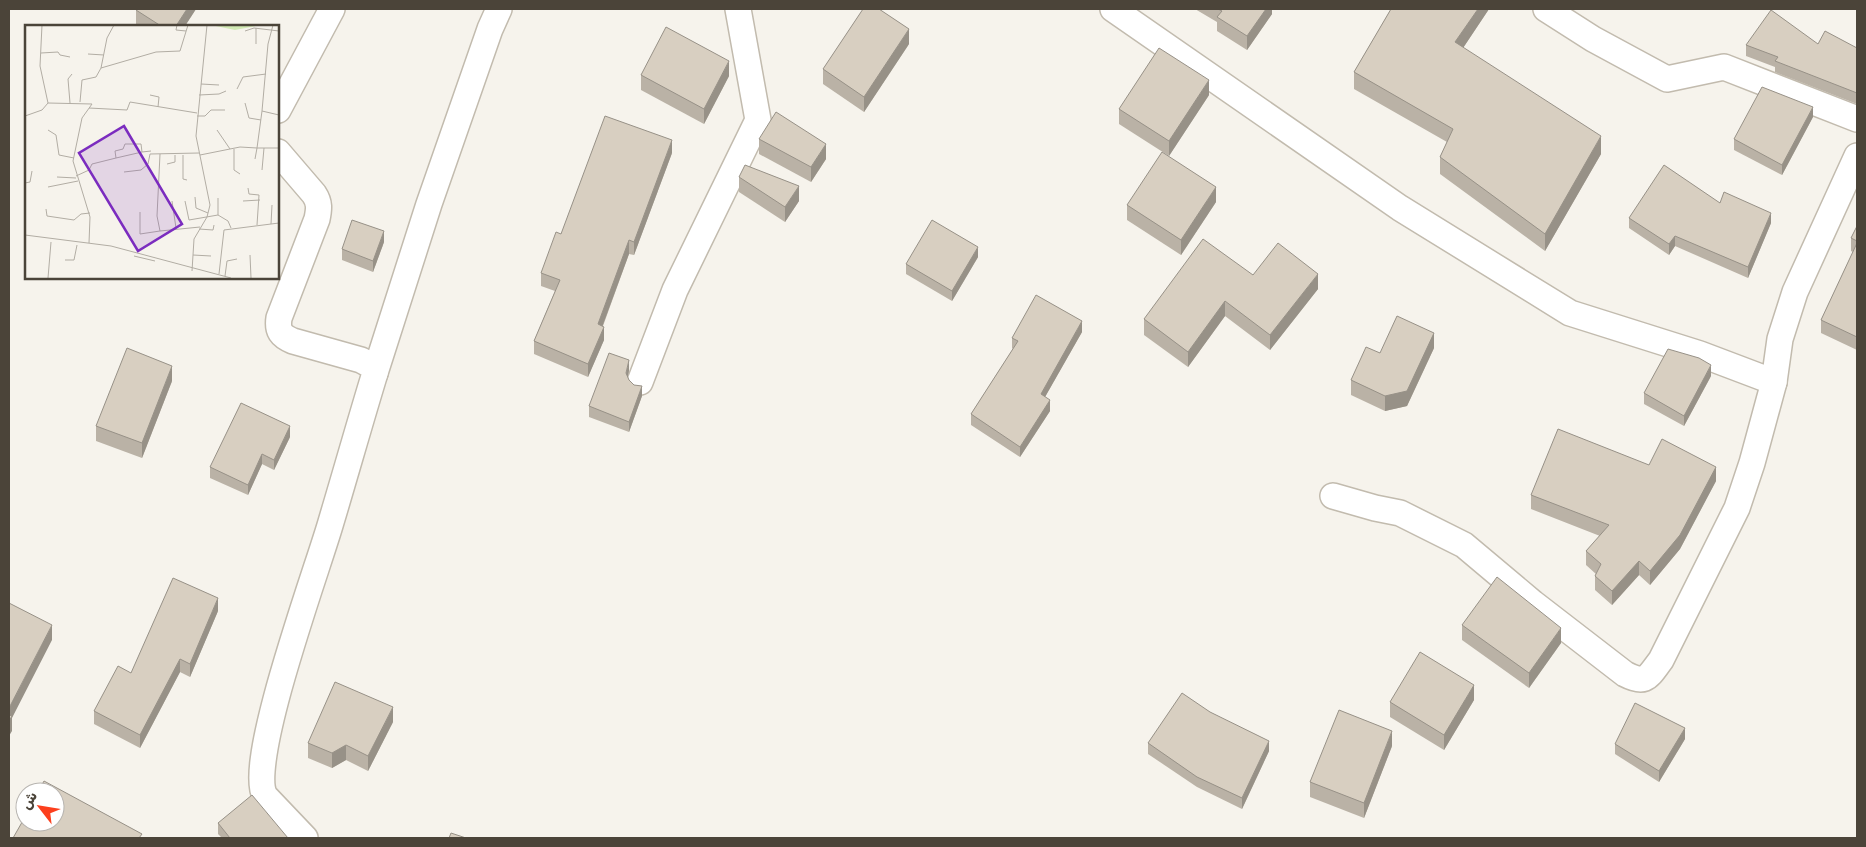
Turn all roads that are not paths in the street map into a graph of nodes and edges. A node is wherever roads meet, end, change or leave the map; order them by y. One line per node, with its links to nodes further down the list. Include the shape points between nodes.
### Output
1 (332, 9): 6 (street)
2 (499, 9): 10 (street, via 429,204)
3 (738, 9): 11 (street, via 758,120 675,290)
4 (1113, 9): 12 (street, via 1400,208 1570,313 1700,354)
5 (1546, 9): 7 (street, via 1592,39 1667,79 1724,67)
6 (279, 108)
7 (1857, 119)
8 (279, 153): 10 (street, via 319,200 319,208 278,326 286,338 361,360 372,366)
9 (1857, 156): 12 (street, via 1795,292 1780,339)
10 (375, 373): 14 (street, via 275,700 264,755 262,791)
11 (640, 382)
12 (1774, 382): 13 (street, via 1737,508 1661,660 1644,679 1637,680 1625,674 1533,604 1464,545 1400,513)
13 (1333, 496)
14 (305, 838)

